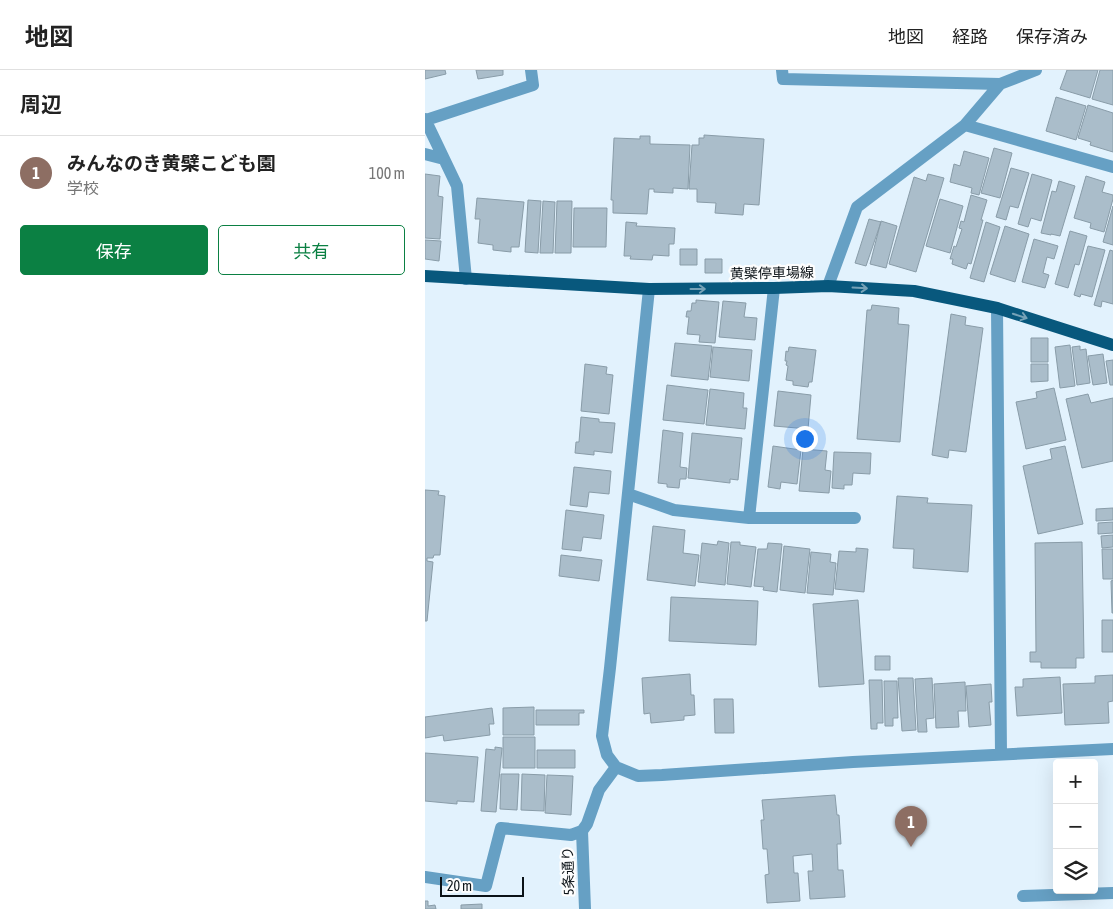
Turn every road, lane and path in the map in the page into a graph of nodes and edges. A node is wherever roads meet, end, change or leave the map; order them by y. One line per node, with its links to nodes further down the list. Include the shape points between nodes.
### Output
1 (531, 70): 5 (street, via 533,85)
2 (782, 70): 4 (street, via 783,79)
3 (1036, 70): 4 (street)
4 (1001, 84): 6 (street)
5 (426, 119): 8 (street)
6 (965, 124): 9 (street); 12 (street, via 857,207)
7 (425, 154): 8 (street)
8 (445, 159): 11 (street, via 457,186)
9 (1113, 167)
10 (425, 276): 11 (main road, 黄檗停車場線)
11 (466, 279): 14 (main road, 黄檗停車場線)
12 (828, 286): 13 (main road, 黄檗停車場線); 15 (main road, 黄檗停車場線, one-way to 15, via 914,291)
13 (773, 288): 14 (main road, 黄檗停車場線, one-way to 13); 18 (street)
14 (649, 289): 17 (street)
15 (997, 308): 16 (main road, 黄檗停車場線, one-way to 16); 21 (street)
16 (1113, 345)
17 (628, 494): 18 (street, via 674,510); 22 (street, via 602,736 607,754)
18 (749, 518): 19 (street)
19 (855, 518)
20 (1113, 749): 21 (street)
21 (1001, 754): 22 (street, via 638,776)
22 (616, 767): 23 (street, via 599,790)
23 (582, 831): 24 (street, via 571,835 501,828 486,886); 27 (street, 5条通り)
24 (425, 877)
25 (1113, 893): 26 (street)
26 (1023, 896)
27 (585, 909)

